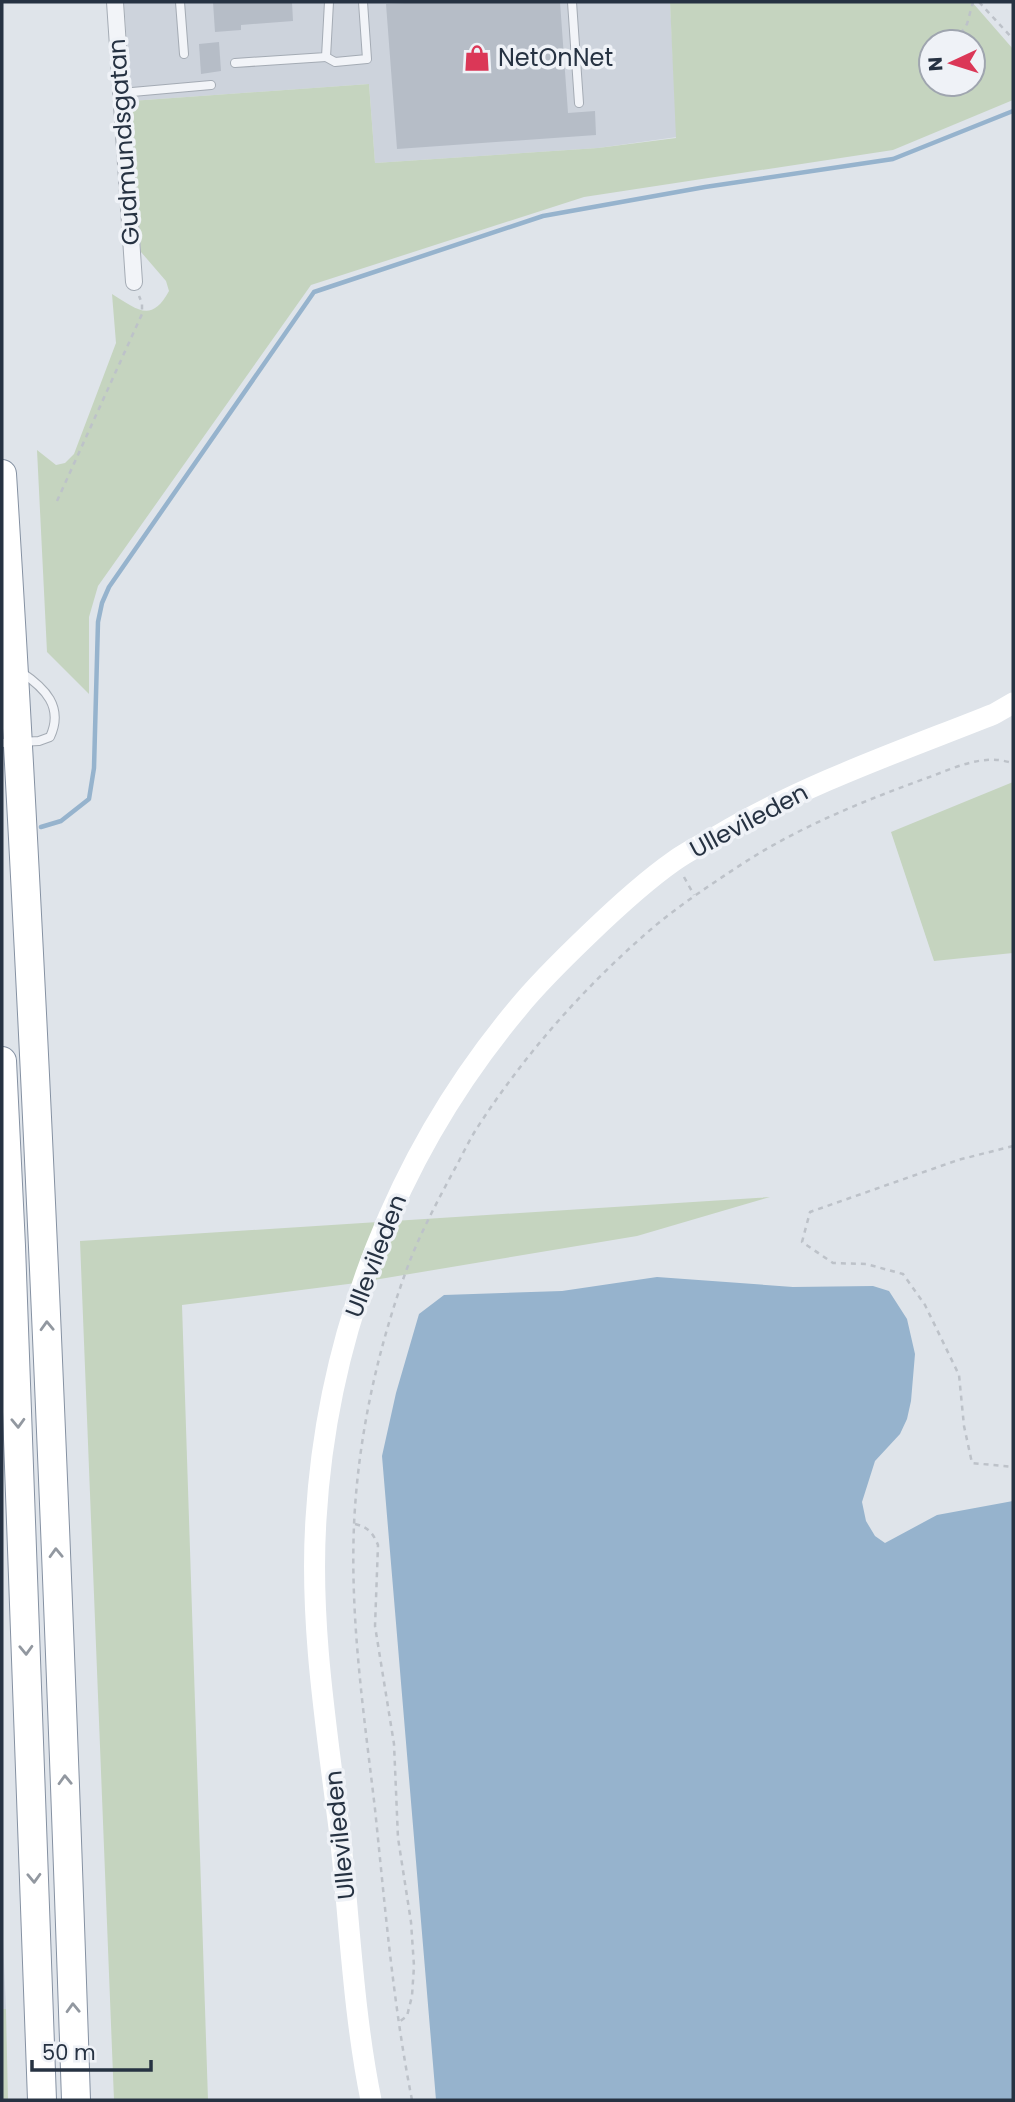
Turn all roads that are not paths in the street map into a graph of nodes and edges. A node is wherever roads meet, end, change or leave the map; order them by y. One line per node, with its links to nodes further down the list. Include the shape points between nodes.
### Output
1 (115, 2): 10 (street, Gudmundsgatan)
2 (180, 2): 6 (lane)
3 (329, 2): 7 (lane)
4 (363, 2): 7 (lane, via 368,59 335,62)
5 (572, 2): 11 (lane)
6 (184, 54)
7 (326, 57): 8 (lane)
8 (235, 63)
9 (211, 85): 10 (lane)
10 (121, 93): 12 (street, Gudmundsgatan)
11 (579, 103)
12 (134, 282)
13 (2, 474): 14 (highway)
14 (13, 666): 17 (highway); 17 (lane, via 49,695 55,726 50,737)
15 (1013, 703): 16 (main road, Ullevileden)
16 (1004, 713): 21 (main road, Ullevileden, via 760,810 664,869 570,952 519,1006 430,1131 396,1199 370,1259 334,1385 321,1461 314,1589)
17 (9, 743): 20 (highway, one-way to 17, via 30,960)
18 (2, 1061): 19 (highway, one-way to 19)
19 (42, 2100)
20 (76, 2100)
21 (371, 2100)

